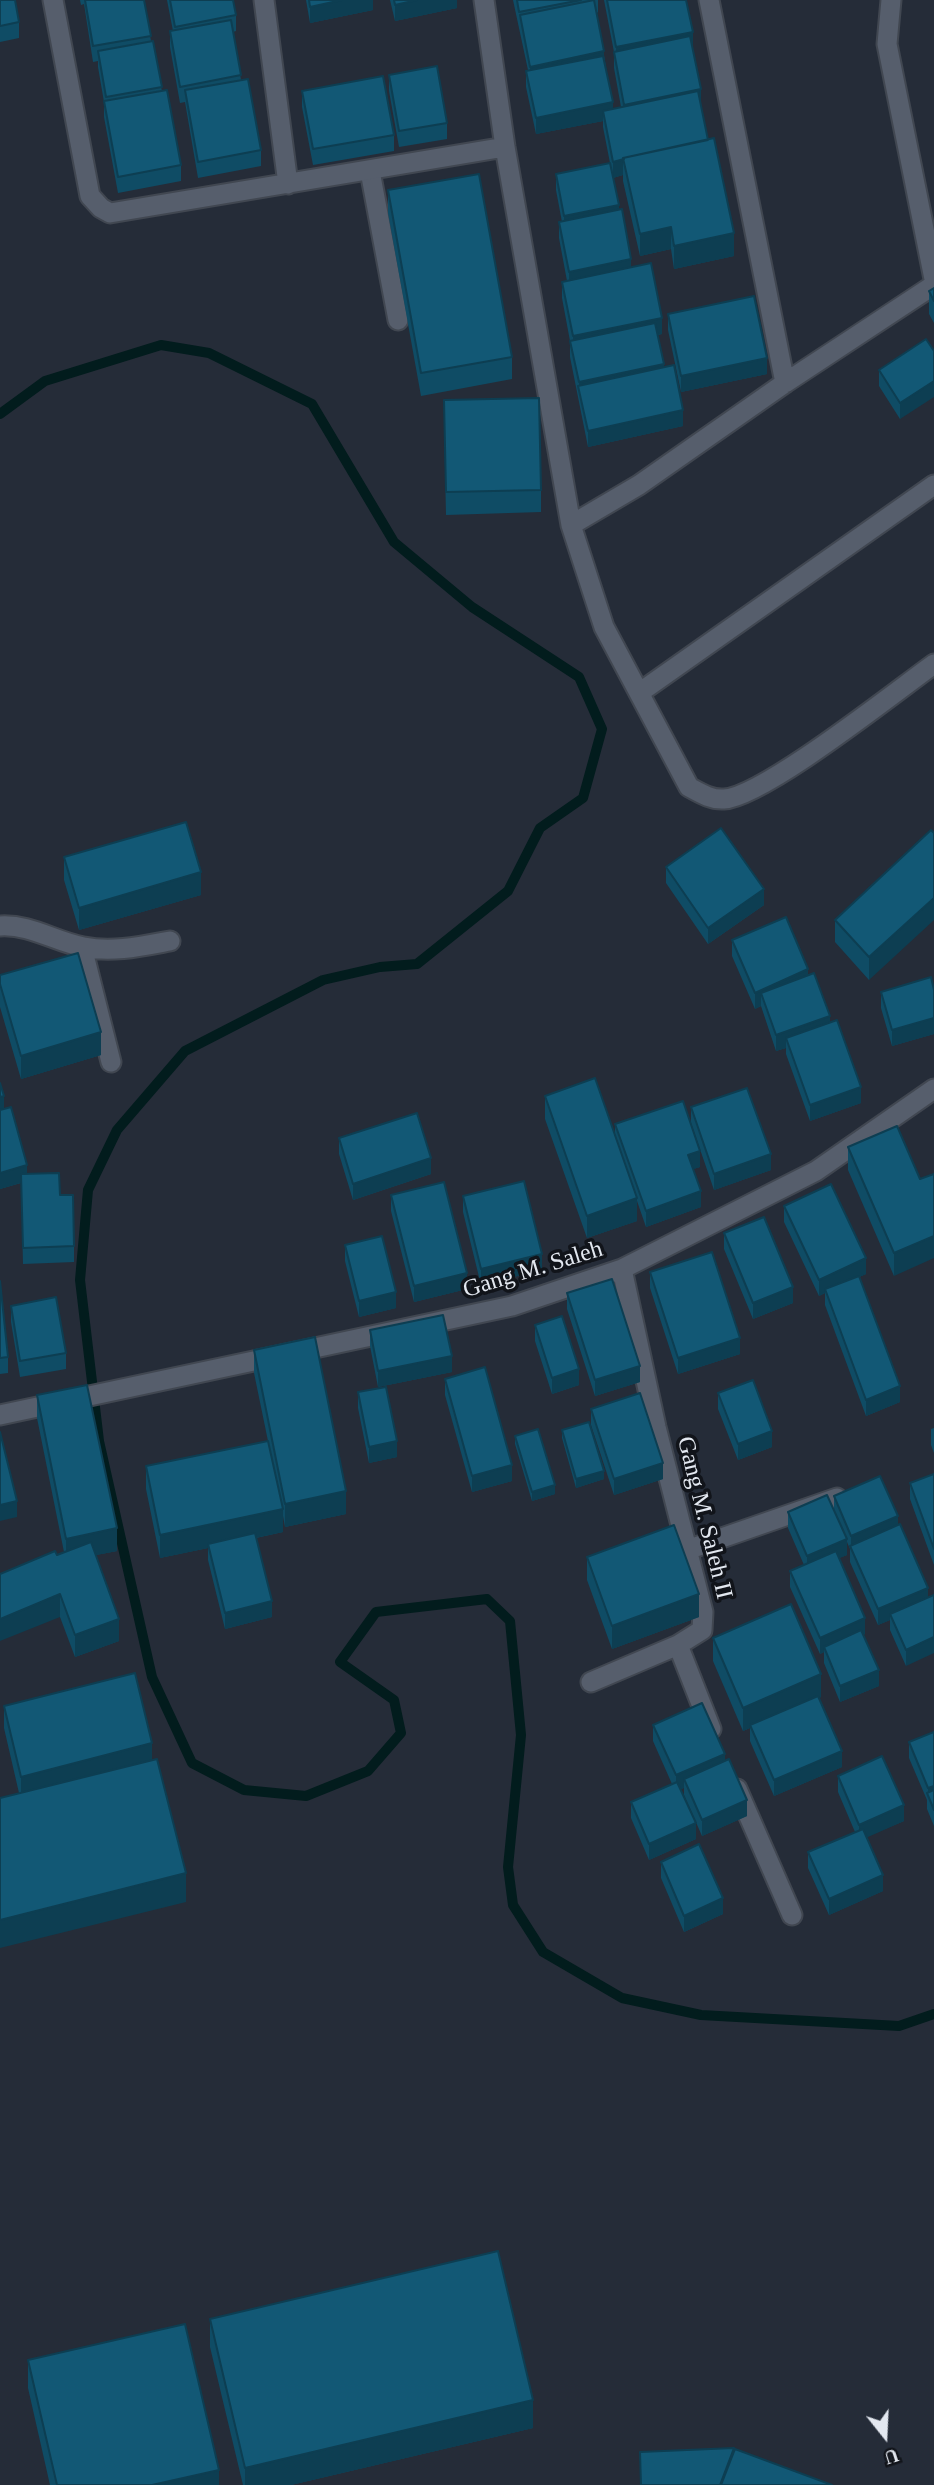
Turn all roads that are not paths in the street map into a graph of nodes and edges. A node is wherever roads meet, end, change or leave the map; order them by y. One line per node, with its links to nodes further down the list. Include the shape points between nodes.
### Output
1 (53, 0): 8 (street, via 90,196 101,208 110,213)
2 (264, 0): 8 (street)
3 (484, 0): 6 (street)
4 (709, 0): 12 (street)
5 (891, 0): 9 (street, via 887,44)
6 (505, 147): 7 (street); 14 (street)
7 (370, 171): 8 (street); 11 (street)
8 (288, 184)
9 (934, 279)
10 (934, 285): 12 (street)
11 (398, 320)
12 (785, 383): 14 (street, via 639,485)
13 (934, 485): 16 (street)
14 (571, 525): 16 (street, via 604,627)
15 (934, 664): 16 (street, via 759,787 723,799 689,787)
16 (639, 693)
17 (0, 926): 19 (street, via 45,933)
18 (170, 942): 19 (street, via 122,949)
19 (82, 947): 20 (street)
20 (111, 1062)
21 (934, 1089): 22 (street, Gang M. Saleh, via 816,1171)
22 (622, 1269): 23 (street, Gang M. Saleh, via 512,1307); 25 (street, Gang M. Saleh II)
23 (0, 1415)
24 (837, 1498): 25 (street)
25 (687, 1550): 26 (street, Gang M. Saleh II, via 703,1612 702,1630)
26 (678, 1645): 27 (street); 28 (street)
27 (591, 1682)
28 (720, 1751)
29 (732, 1776): 30 (street)
30 (792, 1915)

